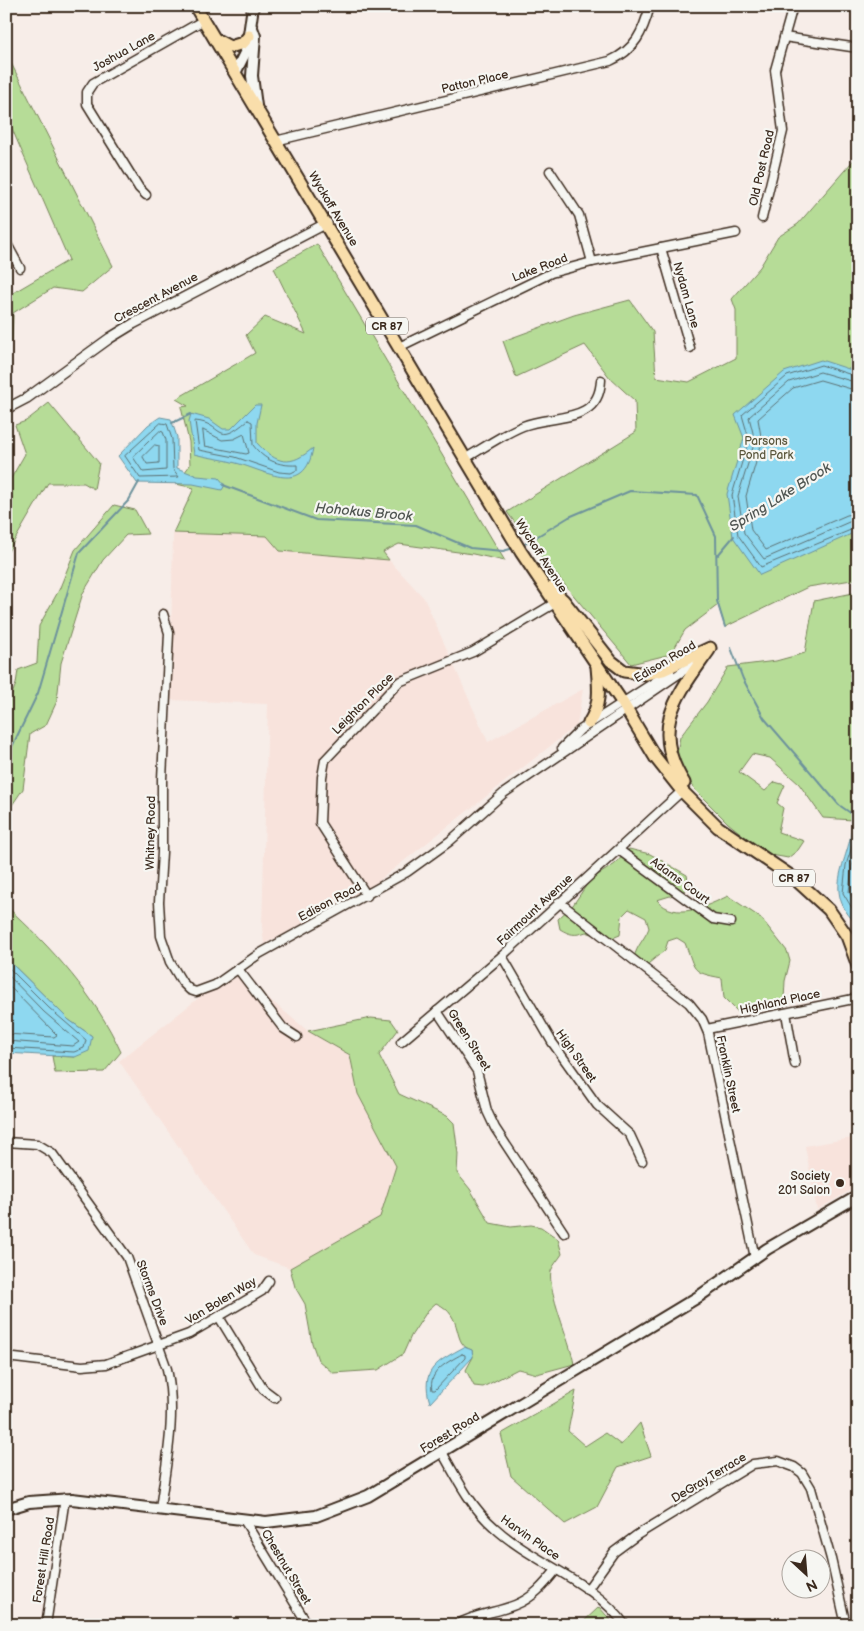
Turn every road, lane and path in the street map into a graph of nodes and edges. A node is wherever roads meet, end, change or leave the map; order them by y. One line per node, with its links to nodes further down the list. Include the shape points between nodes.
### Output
1 (195, 6): 5 (main road)
2 (253, 6): 6 (main road, Wyckoff Avenue / CR 87)
3 (650, 6): 12 (street, Patton Place, via 636,43 610,61)
4 (793, 6): 7 (street, Old Post Road)
5 (204, 20): 8 (main road); 14 (street, Joshua Lane, via 93,83 86,92 87,104)
6 (250, 32): 8 (main road, via 243,43 230,48); 10 (main road, Wyckoff Avenue / CR 87, via 247,49); 11 (main road, Wyckoff Avenue / CR 87, via 255,36 252,76)
7 (784, 37): 9 (street); 15 (street, Old Post Road, via 775,70 782,141)
8 (214, 38): 10 (main road)
9 (858, 48)
10 (235, 74): 11 (main road, Wyckoff Avenue / CR 87)
11 (257, 111): 12 (main road, Wyckoff Avenue / CR 87)
12 (275, 141): 16 (main road, Wyckoff Avenue / CR 87)
13 (550, 171): 20 (street, via 579,215)
14 (146, 195)
15 (762, 218)
16 (327, 223): 22 (main road, Wyckoff Avenue / CR 87); 25 (street, Crescent Avenue, via 133,324 27,398)
17 (736, 233): 19 (street, Lake Road)
18 (6, 242): 21 (street)
19 (661, 248): 20 (street, Lake Road); 23 (street, Nydam Lane)
20 (592, 262): 22 (street, Lake Road, via 528,282)
21 (20, 268)
22 (399, 347): 26 (main road, Wyckoff Avenue / CR 87)
23 (690, 348)
24 (601, 380): 26 (street, via 595,400 584,412 568,418 532,423)
25 (6, 409)
26 (466, 458): 27 (main road, Wyckoff Avenue / CR 87)
27 (538, 576): 28 (main road, Wyckoff Avenue / CR 87); 30 (main road, via 563,600 611,661 624,671 647,674 663,670)
28 (555, 603): 31 (main road, Wyckoff Avenue / CR 87); 38 (street, Leighton Place, via 473,652 399,682 326,760 320,823)
29 (163, 614): 43 (street, Whitney Road, via 169,634 162,779 160,936 170,962 190,990 204,990)
30 (710, 648): 32 (street, Edison Road); 36 (main road, via 678,694 667,734 673,766)
31 (597, 665): 32 (main road, Wyckoff Avenue / CR 87); 33 (main road, via 600,695 597,711)
32 (624, 706): 33 (street, Edison Road); 34 (street, Edison Road); 35 (main road, Wyckoff Avenue / CR 87, via 655,757)
33 (589, 723): 34 (street, Edison Road)
34 (550, 761): 38 (street, Edison Road, via 504,793 435,853)
35 (682, 791): 36 (main road, Wyckoff Avenue / CR 87); 37 (street, Fairmount Avenue)
36 (698, 808): 42 (main road, Wyckoff Avenue / CR 87, via 830,910 847,936)
37 (619, 850): 39 (street, Fairmount Avenue); 40 (street, Adams Court, via 713,919)
38 (367, 896): 43 (street, Edison Road, via 259,954)
39 (560, 902): 41 (street, Fairmount Avenue); 47 (street, Franklin Street, via 689,1002)
40 (731, 922)
41 (502, 956): 45 (street, Fairmount Avenue); 52 (street, High Street, via 552,1042 597,1105 630,1135)
42 (858, 966)
43 (238, 969): 48 (street, via 283,1028)
44 (858, 998): 46 (street, Highland Place)
45 (437, 1010): 49 (street, Fairmount Avenue); 54 (street, Green Street, via 477,1071 492,1123)
46 (786, 1013): 47 (street, Highland Place); 50 (street)
47 (707, 1030): 55 (street, Franklin Street)
48 (297, 1037)
49 (401, 1042)
50 (795, 1064)
51 (6, 1142): 58 (street, Storms Drive, via 37,1144 58,1160 127,1257)
52 (642, 1161)
53 (858, 1196): 55 (main road, Forest Road)
54 (564, 1233)
55 (755, 1258): 61 (main road, Forest Road, via 698,1297)
56 (269, 1281): 57 (street, Van Bolen Way, via 262,1291)
57 (219, 1317): 58 (street, Van Bolen Way, via 189,1334); 60 (street, via 264,1389)
58 (159, 1345): 59 (street, Van Bolen Way, via 115,1362 92,1366); 64 (street, Storms Drive, via 168,1369 172,1399)
59 (6, 1357)
60 (275, 1398)
61 (442, 1452): 65 (main road, Forest Road, via 368,1496 334,1511 279,1522); 66 (street, Harvin Place, via 482,1516 507,1538)
62 (65, 1498): 63 (main road, Forest Road, via 29,1502); 64 (main road, Forest Road); 68 (street, Forest Hill Road)
63 (6, 1509)
64 (160, 1509): 65 (main road, Forest Road)
65 (244, 1520): 69 (street, Chestnut Street)
66 (556, 1570): 67 (street, Harvin Place); 70 (street, via 544,1586 525,1601 476,1615)
67 (587, 1590): 71 (street, Harvin Place, via 601,1599); 72 (street, DeGray Terrace, via 614,1552 636,1535 753,1464 778,1461 802,1473 811,1488)
68 (46, 1625)
69 (308, 1625)
70 (456, 1625)
71 (624, 1625)
72 (846, 1625)

